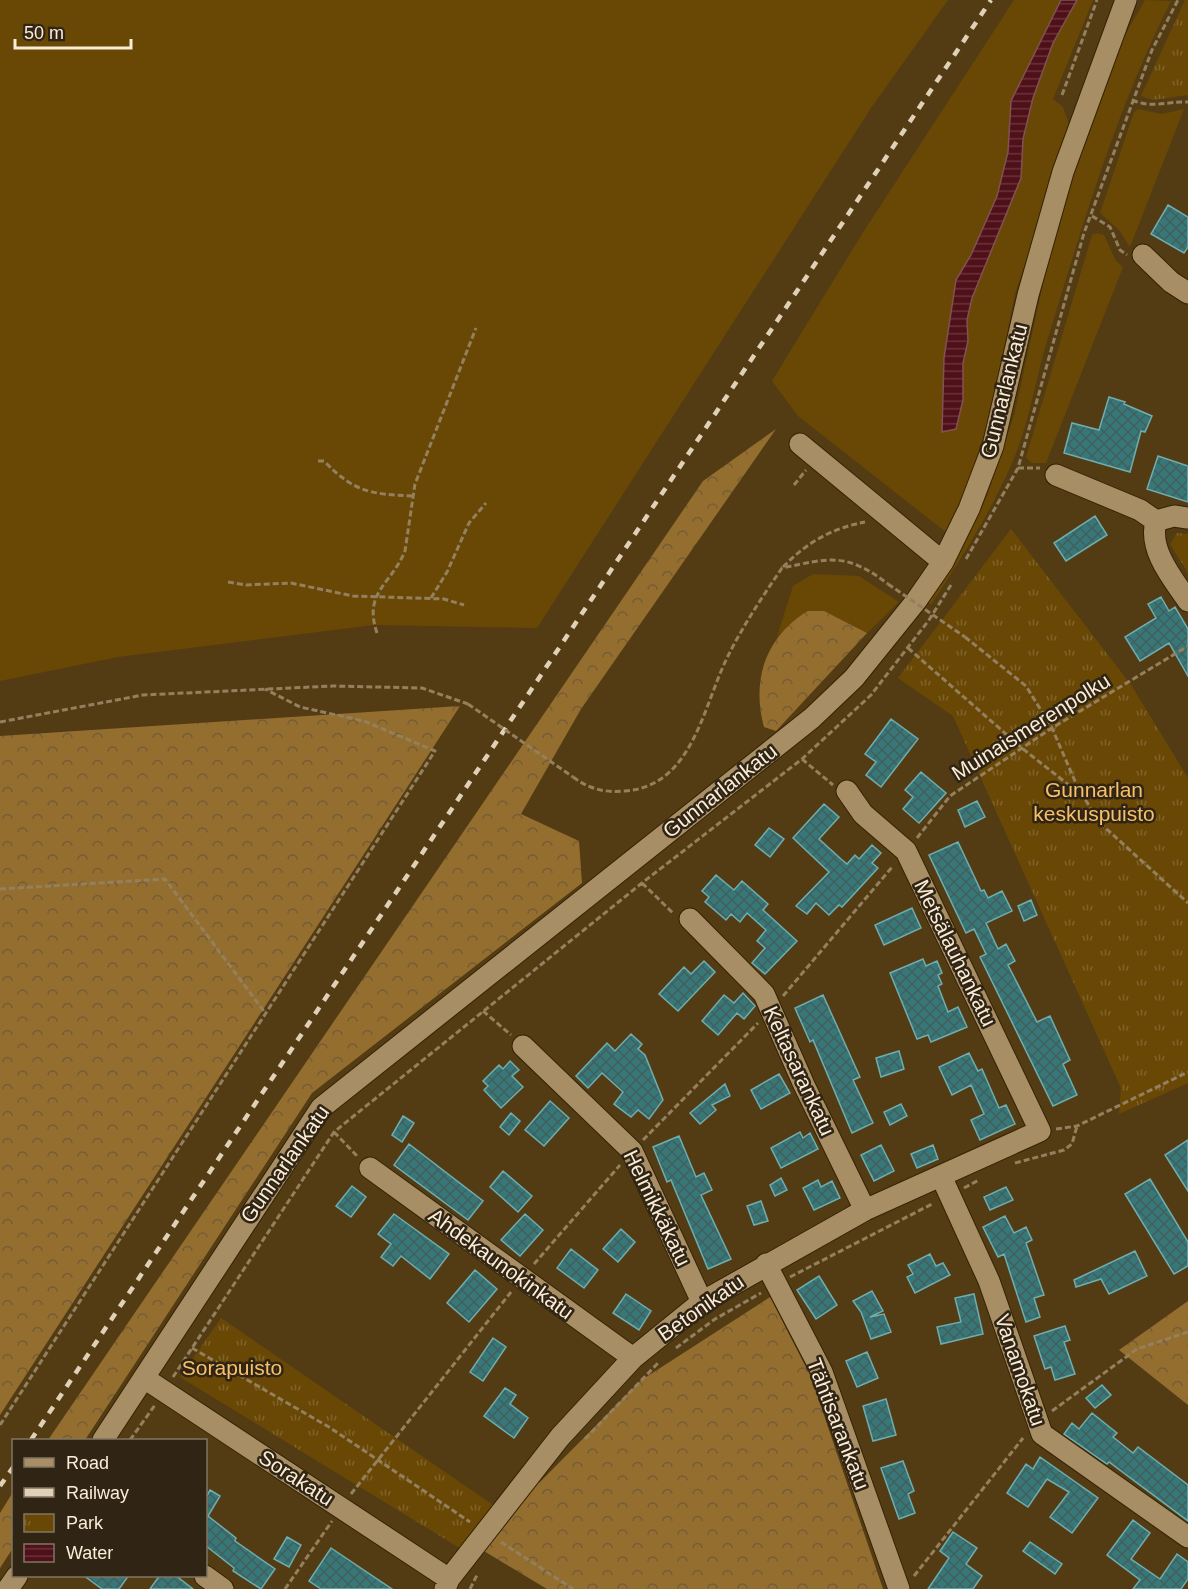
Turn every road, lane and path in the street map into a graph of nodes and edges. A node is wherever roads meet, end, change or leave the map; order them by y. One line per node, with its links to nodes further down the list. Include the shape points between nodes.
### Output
1 (1097, 0): 4 (path)
2 (1178, 0): 5 (path)
3 (1127, 2): 20 (street, Gunnarlankatu, via 1063,172 1028,295 993,446)
4 (1062, 95)
5 (1132, 100): 6 (path, via 1158,106); 7 (path)
6 (1188, 102)
7 (1092, 216): 8 (path, via 1110,227 1120,250 1127,255); 13 (path)
8 (1143, 255): 9 (street)
9 (1188, 293)
10 (476, 328): 15 (path)
11 (800, 444): 17 (street)
12 (318, 461): 15 (path, via 324,461 337,476 361,490)
13 (1018, 468)
14 (1056, 475): 19 (street, via 1140,510)
15 (414, 496): 23 (path, via 405,551)
16 (486, 503): 24 (path, via 469,524)
17 (890, 517): 20 (street); 21 (path, via 846,525 828,533 799,551)
18 (1188, 519): 19 (street, via 1174,516)
19 (1156, 521): 25 (street, via 1153,531 1158,551)
20 (943, 562): 64 (street, Gunnarlankatu, via 854,678 812,718 321,1108)
21 (782, 568): 30 (path, bridge, via 729,655 684,758 657,782 632,791 611,792 586,786 468,704 422,688); 32 (path, bridge, via 822,560 850,560 870,570 1026,686)
22 (228, 582): 23 (path, via 291,583)
23 (374, 597): 24 (path); 27 (path, via 371,612)
24 (431, 598): 26 (path)
25 (1188, 601)
26 (465, 605)
27 (377, 633)
28 (1188, 646): 32 (path, Muinaismerenpolku)
29 (908, 647): 33 (path)
30 (265, 689): 31 (path, via 143,695); 43 (path, via 300,706 364,722 435,751)
31 (0, 722)
32 (1052, 728): 33 (path, Muinaismerenpolku); 35 (path)
33 (1023, 749): 35 (path); 36 (path, Muinaismerenpolku, via 950,796)
34 (847, 791): 36 (street, Metsälauhankatu, via 862,813); 37 (path, via 828,783 802,759)
35 (1083, 796): 39 (path, via 1100,823)
36 (906, 851): 41 (path, Muinaismerenpolku); 47 (street, Metsälauhankatu)
37 (642, 883): 40 (path, via 674,914); 42 (path)
38 (0, 889): 43 (path, via 165,879)
39 (1188, 903)
40 (690, 919): 41 (street, Keltasarankatu, via 764,994)
41 (771, 1010): 49 (path, Muinaismerenpolku); 54 (street, Keltasarankatu)
42 (483, 1011): 44 (path); 48 (path)
43 (266, 1014): 67 (path)
44 (523, 1046): 49 (street, Helmikkäkatu)
45 (1188, 1072): 46 (path)
46 (1077, 1126): 47 (path); 50 (path, via 1072,1144 1064,1150)
47 (1040, 1131): 53 (street, Betonikatu)
48 (334, 1132): 51 (path); 60 (path)
49 (632, 1150): 56 (path, Muinaismerenpolku); 58 (street, Helmikkäkatu)
50 (1008, 1165)
51 (370, 1168): 56 (street, Ahdekaunokinkatu)
52 (989, 1175): 53 (path)
53 (946, 1185): 54 (street, Betonikatu); 57 (path); 66 (street, Vanamokatu, via 989,1281)
54 (865, 1210): 55 (street, Betonikatu)
55 (766, 1264): 57 (street, Tähtisarankatu); 58 (street, Betonikatu)
56 (522, 1279): 62 (street, Ahdekaunokinkatu); 71 (path, Muinaismerenpolku)
57 (776, 1284): 61 (path, via 715,1319); 78 (street, Tähtisarankatu, via 822,1372)
58 (702, 1302): 62 (street, Betonikatu)
59 (1188, 1332): 66 (path, via 1137,1349)
60 (192, 1348): 65 (path); 71 (path)
61 (670, 1353)
62 (633, 1358): 73 (street, Betonikatu, via 560,1437)
63 (661, 1360): 70 (path)
64 (144, 1378): 65 (street, Sorakatu); 68 (street, Gunnarlankatu)
65 (164, 1391): 69 (path); 72 (street, Sorakatu)
66 (1037, 1421): 74 (street, Vanamokatu, via 1042,1434); 78 (path)
67 (0, 1425)
68 (104, 1439)
69 (131, 1439)
70 (582, 1442)
71 (379, 1460): 72 (path, Muinaismerenpolku); 73 (path)
72 (341, 1508): 77 (street, Sorakatu); 80 (path, Muinaismerenpolku)
73 (486, 1532): 77 (street, Betonikatu); 82 (path)
74 (1188, 1537)
75 (480, 1569): 81 (path)
76 (207, 1577): 79 (street)
77 (447, 1584)
78 (903, 1586)
79 (223, 1589)
80 (285, 1589)
81 (470, 1589)
82 (573, 1589)

